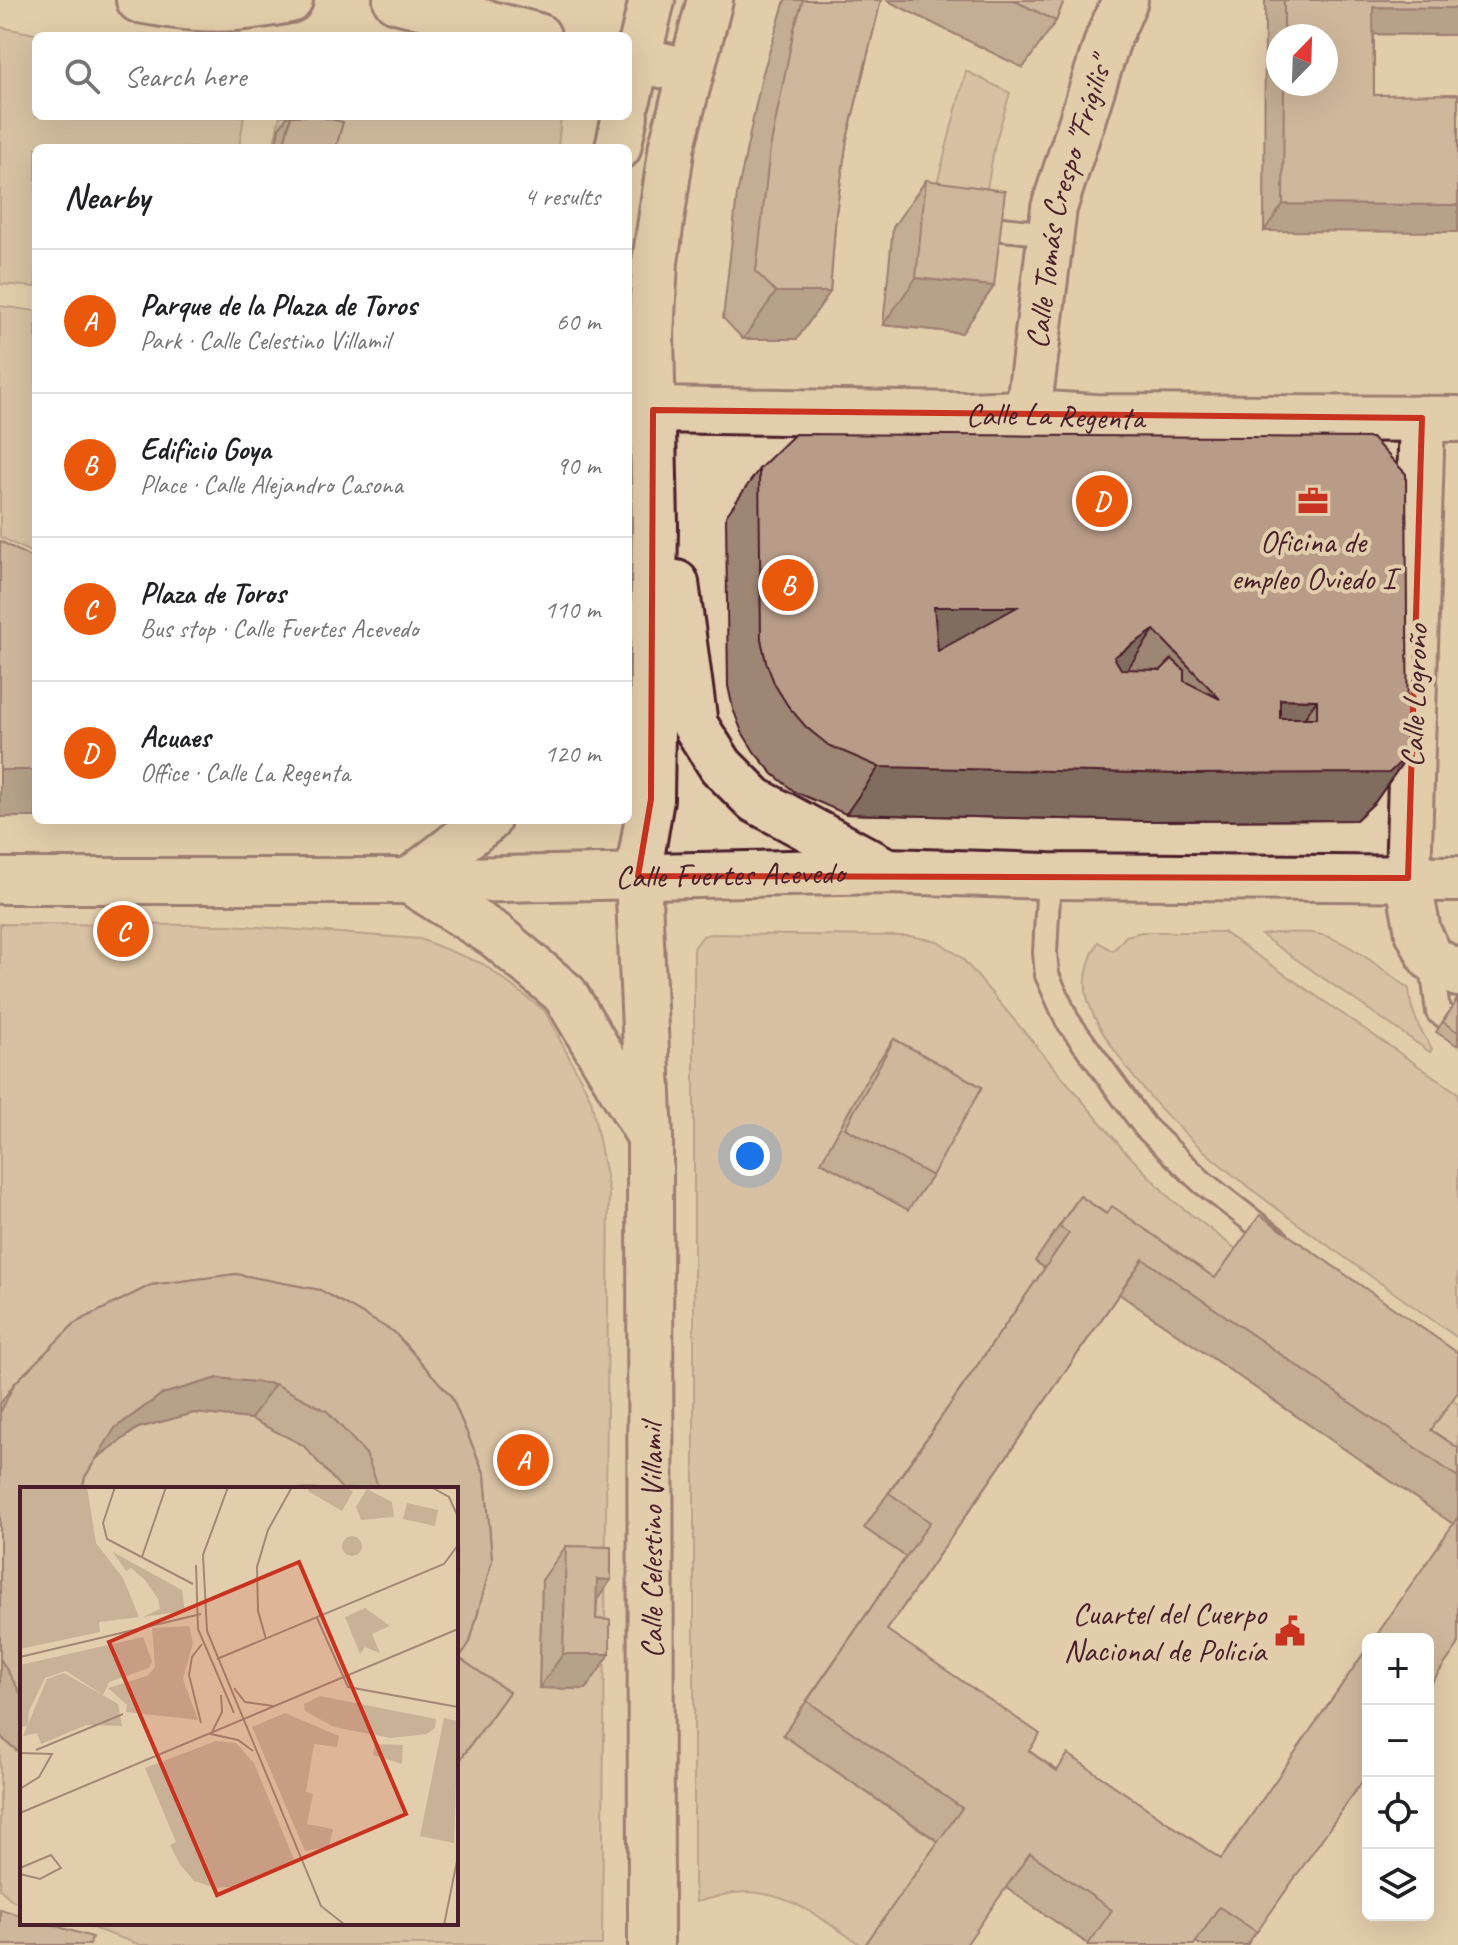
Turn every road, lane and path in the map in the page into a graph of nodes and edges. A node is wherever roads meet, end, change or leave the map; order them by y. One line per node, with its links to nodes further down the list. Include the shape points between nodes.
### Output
1 (139, 0): 2 (main road, via 194,10 243,10)
2 (290, 0)
3 (396, 0): 7 (main road)
4 (652, 0): 8 (main road)
5 (710, 0): 9 (main road)
6 (1125, 0): 14 (main road, Calle Tomás Crespo "Frígilis", via 1054,208)
7 (522, 32)
8 (632, 69)
9 (690, 71): 10 (main road); 15 (main road, via 672,145 655,262)
10 (632, 72)
11 (624, 120): 12 (main road)
12 (619, 144)
13 (969, 226): 14 (lane)
14 (1051, 234): 16 (main road, Calle Tomás Crespo "Frígilis")
15 (653, 410): 16 (main road, Calle La Regenta); 20 (main road, via 695,725 721,766 755,800); 21 (main road, via 651,799)
16 (1028, 413): 17 (main road, Calle La Regenta)
17 (1440, 418): 23 (main road, Calle Logroño)
18 (483, 824): 26 (main road)
19 (618, 824): 21 (main road)
20 (887, 871): 21 (main road, Calle Fuertes Acevedo); 22 (main road, Calle Fuertes Acevedo)
21 (638, 876): 26 (main road, Calle Fuertes Acevedo); 29 (main road, Calle Celestino Villamil)
22 (1049, 876): 23 (main road, Calle Fuertes Acevedo); 30 (lane, via 1047,975 1067,1020 1145,1127 1202,1182)
23 (1408, 878): 24 (main road, Calle Fuertes Acevedo); 27 (main road, Calle Logroño, via 1418,932)
24 (1458, 879)
25 (0, 881): 26 (main road, Calle Fuertes Acevedo)
26 (409, 881): 29 (main road, via 495,935 565,994)
27 (1444, 966): 28 (lane, via 1438,1012)
28 (1458, 1025)
29 (650, 1138): 31 (main road, Calle Celestino Villamil)
30 (1300, 1256)
31 (651, 1945)

